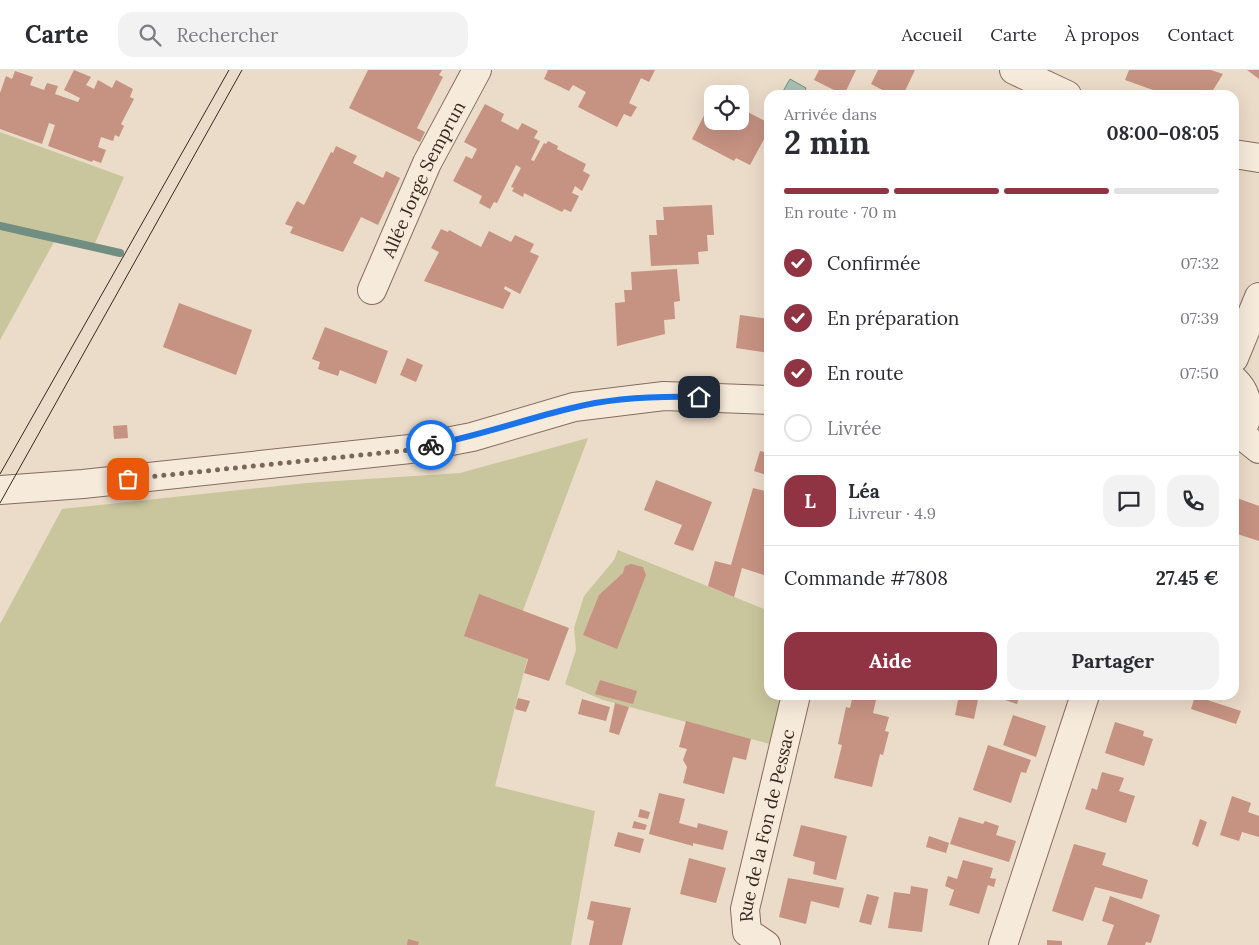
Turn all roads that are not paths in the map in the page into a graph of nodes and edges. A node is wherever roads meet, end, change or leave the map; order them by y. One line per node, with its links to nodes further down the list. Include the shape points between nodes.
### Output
1 (477, 70): 6 (street, Allée Jorge Semprun, via 427,163)
2 (1014, 70): 3 (street)
3 (1063, 85)
4 (1239, 155): 5 (street)
5 (1259, 158)
6 (372, 290)
7 (1259, 297): 8 (street)
8 (1239, 346)
9 (1239, 386): 11 (street, via 1247,401)
10 (764, 400): 12 (street, via 664,396 574,407 472,437 410,450)
11 (1244, 440)
12 (0, 490)
13 (795, 700): 15 (street, Rue de la Fon de Pessac, via 745,909 747,932)
14 (1083, 700): 16 (street)
15 (766, 945)
16 (1003, 945)

